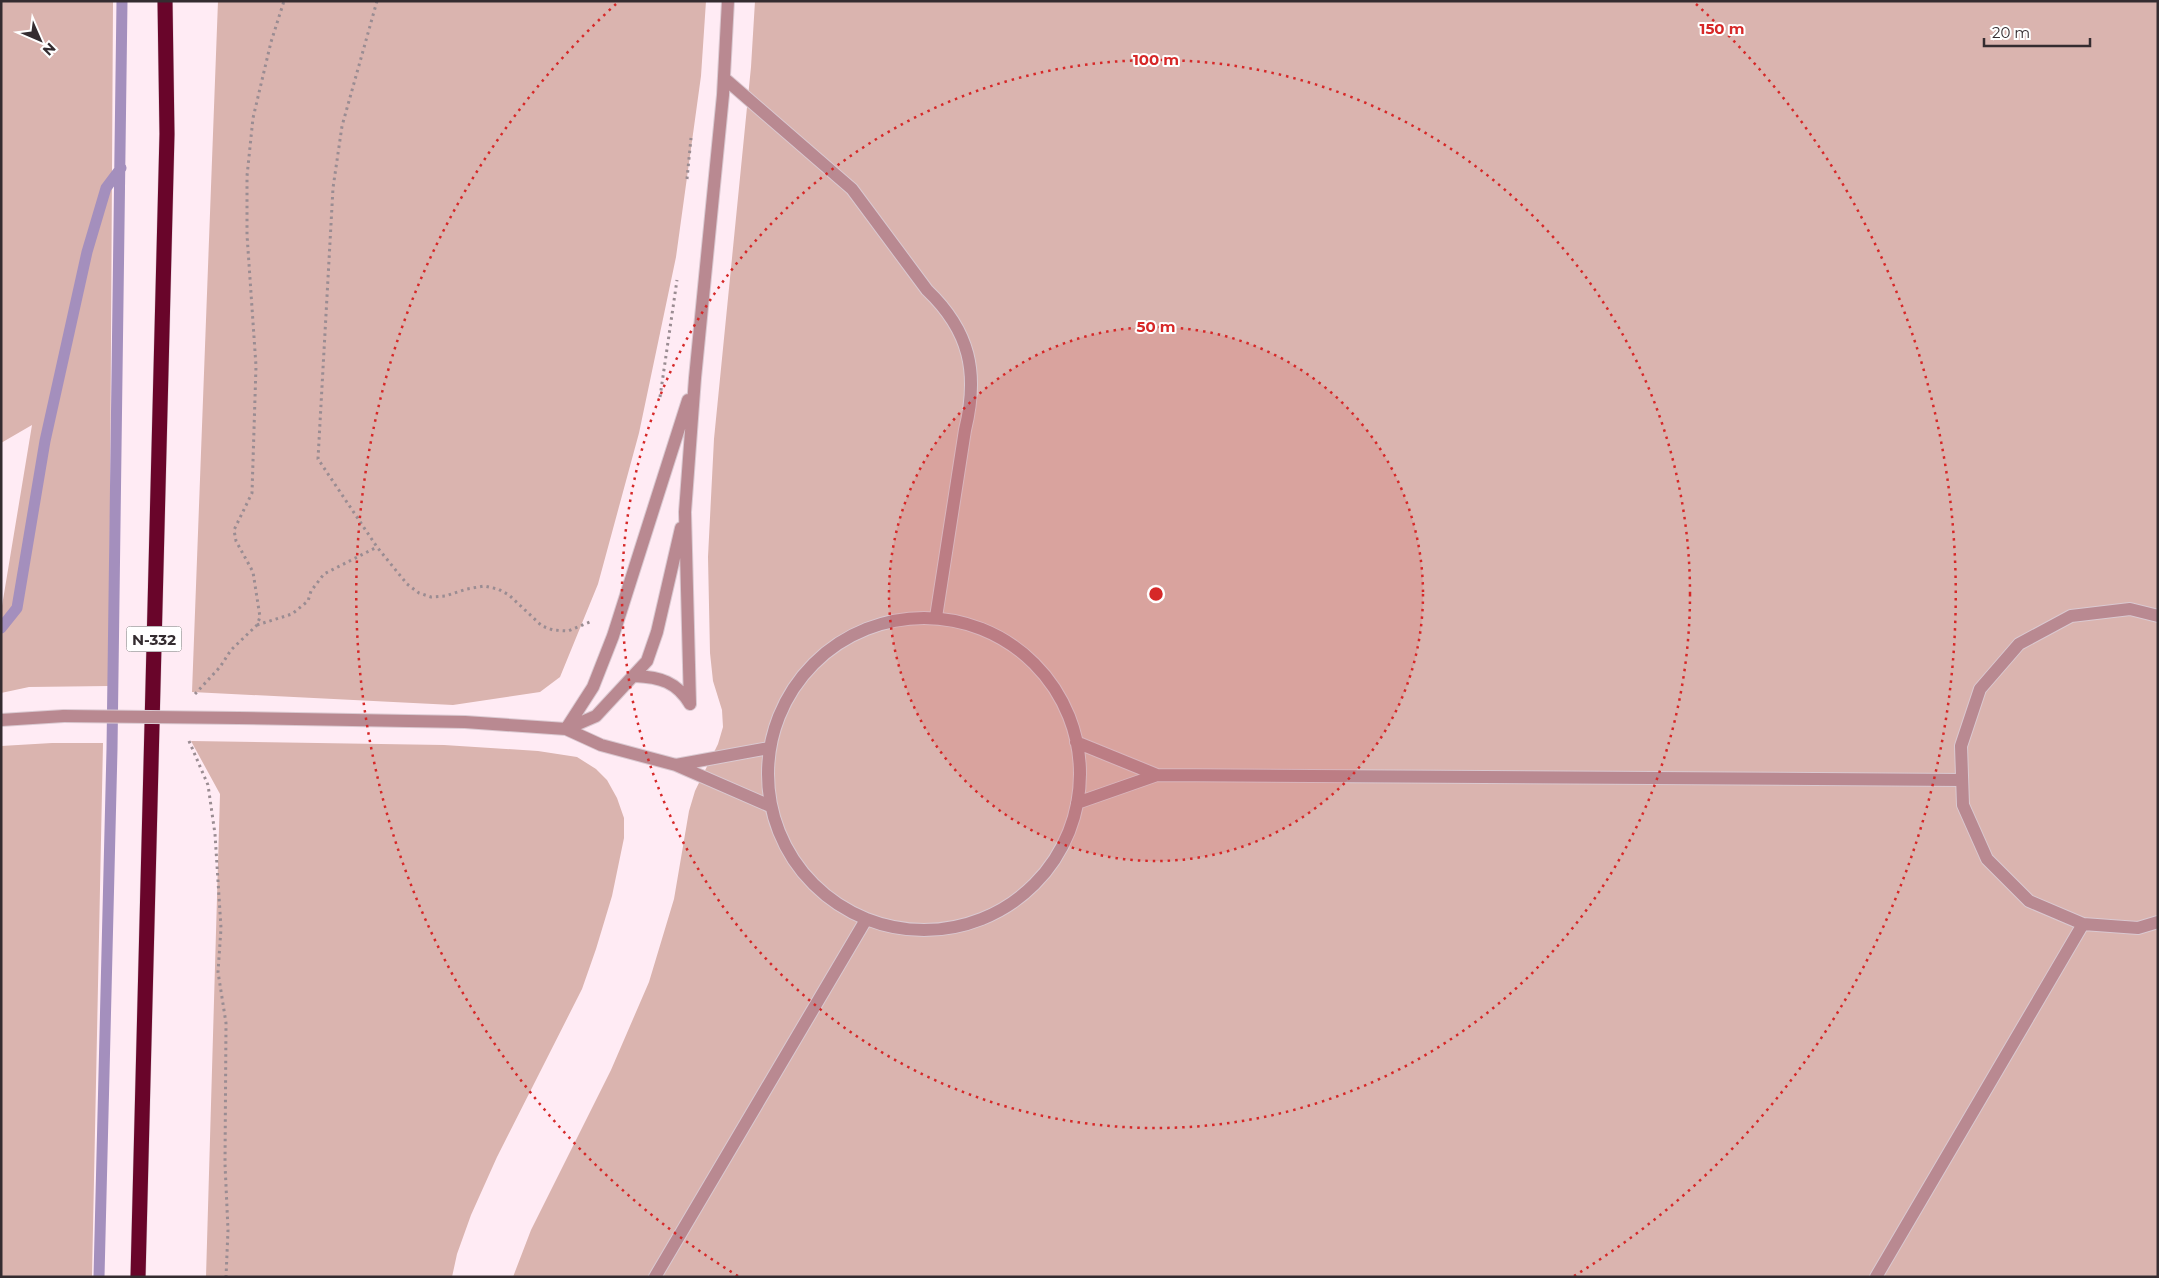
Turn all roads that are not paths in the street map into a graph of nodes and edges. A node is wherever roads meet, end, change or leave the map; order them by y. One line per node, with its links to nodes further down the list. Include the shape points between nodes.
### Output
1 (166, 1): 21 (highway, N-332, via 167,134)
2 (728, 1): 3 (street)
3 (724, 78): 4 (street); 7 (street, via 852,189 927,290 942,303 963,337 973,383 971,406)
4 (695, 378): 5 (street); 10 (street, via 613,636 593,687)
5 (685, 512): 8 (street, via 657,632 647,661); 8 (street, via 690,704 673,684 661,678)
6 (2158, 616): 15 (street, via 2130,609 2071,616 2019,644 1980,689 1961,746)
7 (936, 617): 11 (street, via 993,632 1040,666 1071,715); 12 (street, via 879,623 828,650 789,694)
8 (636, 676): 10 (street, via 596,716)
9 (1, 720): 10 (street, bridge, via 64,716 238,718 466,722)
10 (566, 729): 13 (street, via 601,746)
11 (1076, 742): 14 (street); 16 (street, via 1082,772)
12 (769, 748): 13 (street); 17 (street)
13 (676, 765): 17 (street)
14 (1157, 775): 15 (street); 16 (street)
15 (1962, 780): 20 (street, via 1963,805 1987,859 2029,901)
16 (1077, 803): 19 (street, via 1072,828 1043,878 997,914 941,931)
17 (770, 806): 19 (street, via 792,860 831,902)
18 (2158, 922): 20 (street, via 2138,928)
19 (864, 923): 22 (street)
20 (2083, 924): 23 (street)
21 (138, 1277)
22 (654, 1277)
23 (1876, 1277)

